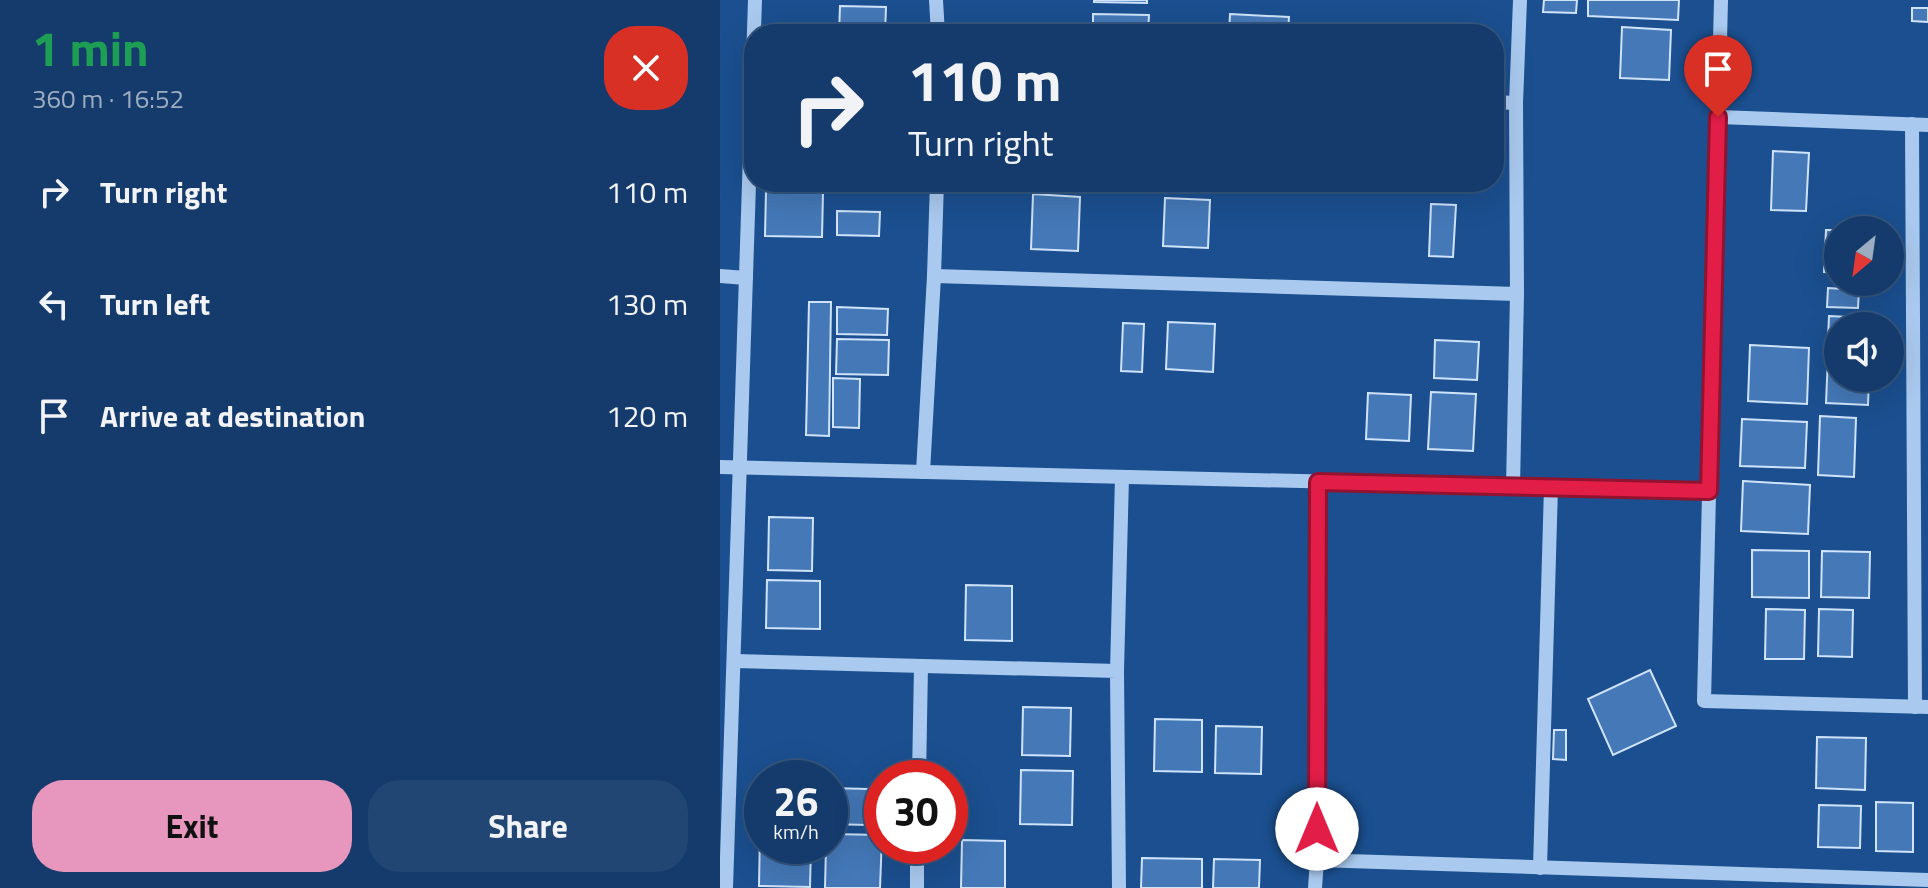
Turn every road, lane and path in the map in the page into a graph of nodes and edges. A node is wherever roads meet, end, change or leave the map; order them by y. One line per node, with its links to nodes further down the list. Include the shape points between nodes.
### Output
1 (755, 0): 5 (street)
2 (936, 0): 6 (street)
3 (1520, 0): 8 (street)
4 (1721, 0): 9 (street)
5 (754, 24)
6 (937, 24)
7 (1504, 102): 8 (street)
8 (1516, 103): 17 (street)
9 (1718, 117): 10 (street); 26 (street)
10 (1912, 124): 11 (street); 18 (street)
11 (1928, 125)
12 (749, 192): 16 (street)
13 (937, 192): 15 (street)
14 (720, 276): 16 (street)
15 (934, 276): 17 (street); 21 (street)
16 (746, 278): 20 (street)
17 (1517, 294): 24 (street)
18 (1920, 316): 27 (street)
19 (720, 467): 20 (street)
20 (740, 467): 21 (street); 28 (street)
21 (923, 472): 22 (street)
22 (1122, 477): 23 (street); 30 (street)
23 (1318, 482): 24 (street); 33 (street)
24 (1513, 486): 25 (street)
25 (1551, 487): 26 (street); 35 (street)
26 (1709, 491): 31 (street, via 1704,701)
27 (1921, 508): 31 (street)
28 (734, 661): 29 (street); 37 (street)
29 (921, 666): 30 (street); 32 (street)
30 (1117, 671): 39 (street)
31 (1921, 707)
32 (919, 760)
33 (1317, 860): 35 (street); 40 (street)
34 (917, 864): 38 (street)
35 (1540, 868): 36 (street)
36 (1928, 880)
37 (726, 888)
38 (917, 888)
39 (1119, 888)
40 (1315, 888)

